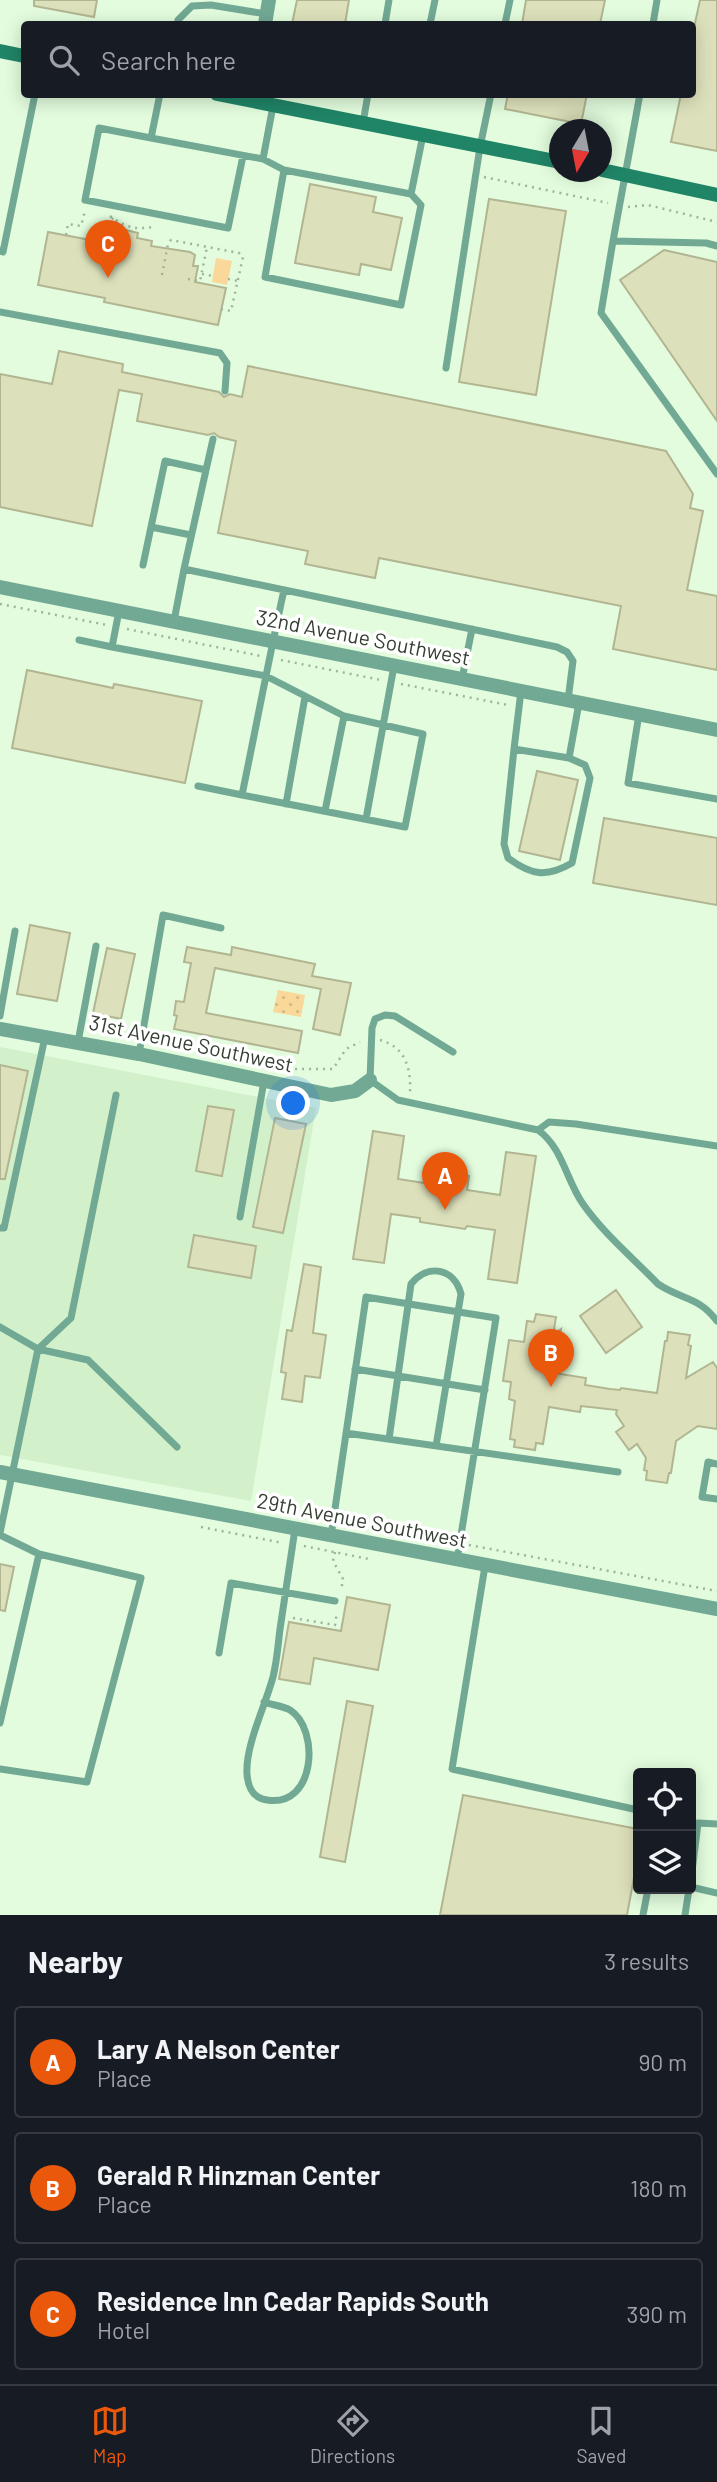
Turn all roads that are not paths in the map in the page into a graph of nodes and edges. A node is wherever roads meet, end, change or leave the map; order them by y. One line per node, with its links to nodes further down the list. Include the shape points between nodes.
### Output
1 (389, 0): 7 (lane)
2 (435, 0): 8 (lane)
3 (510, 0): 9 (lane)
4 (657, 0): 10 (lane)
5 (267, 13): 6 (lane, via 192,6)
6 (178, 21)
7 (386, 21)
8 (431, 21)
9 (506, 21)
10 (654, 21)
11 (0, 51): 12 (street)
12 (21, 55)
13 (34, 98): 34 (lane)
14 (159, 98): 22 (lane)
15 (250, 98): 19 (street)
16 (367, 98): 20 (lane)
17 (490, 98): 23 (lane)
18 (639, 98): 29 (lane)
19 (273, 106): 20 (street); 25 (lane)
20 (363, 123): 21 (street)
21 (423, 135): 23 (street); 30 (lane)
22 (151, 138): 24 (lane); 24 (lane, via 99,128 85,200 229,228)
23 (480, 146): 26 (street); 36 (lane)
24 (243, 156): 25 (lane)
25 (263, 159): 27 (lane)
26 (549, 160)
27 (284, 170): 30 (lane); 30 (lane, via 265,277 401,306 421,205)
28 (612, 172): 29 (street)
29 (626, 175): 31 (street); 32 (lane)
30 (411, 194)
31 (717, 195)
32 (614, 241): 33 (lane); 40 (lane, via 601,313)
33 (717, 246)
34 (0, 251)
35 (0, 312): 37 (lane, via 220,353 227,363)
36 (446, 368)
37 (225, 391)
38 (213, 439): 39 (lane)
39 (206, 470): 41 (lane, via 164,461); 42 (lane)
40 (717, 474)
41 (151, 527): 42 (lane); 43 (lane)
42 (191, 535): 44 (lane)
43 (143, 565)
44 (184, 569): 46 (lane); 48 (lane)
45 (0, 587): 47 (street, 32nd Avenue Southwest)
46 (284, 590): 49 (lane); 51 (lane)
47 (119, 611): 48 (street, 32nd Avenue Southwest); 52 (lane)
48 (173, 622): 51 (street, 32nd Avenue Southwest)
49 (472, 629): 55 (lane); 58 (lane, via 567,652 573,661)
50 (79, 640): 52 (lane)
51 (273, 641): 53 (street, 32nd Avenue Southwest); 54 (lane)
52 (112, 647): 54 (lane)
53 (395, 666): 55 (street, 32nd Avenue Southwest); 61 (lane)
54 (267, 676): 57 (lane); 66 (lane)
55 (462, 679): 56 (street, 32nd Avenue Southwest)
56 (522, 691): 58 (street, 32nd Avenue Southwest); 63 (lane)
57 (305, 697): 60 (lane); 68 (lane)
58 (573, 701): 59 (street, 32nd Avenue Southwest); 64 (lane)
59 (639, 714): 62 (street, 32nd Avenue Southwest); 67 (lane, via 628,783)
60 (344, 716): 61 (lane); 69 (lane)
61 (384, 725): 70 (lane); 70 (lane, via 423,734 405,827)
62 (717, 730)
63 (514, 749): 64 (lane); 64 (lane, via 504,844 508,858 523,869 554,873 572,863 590,778 585,765)
64 (569, 758)
65 (198, 786): 66 (lane)
66 (242, 795): 68 (lane)
67 (717, 799)
68 (286, 804): 69 (lane)
69 (325, 811): 70 (lane)
70 (366, 819)
71 (220, 928): 79 (lane, via 163,915)
72 (15, 931): 74 (lane)
73 (96, 946): 77 (lane)
74 (0, 1016)
75 (0, 1029): 76 (street, 31st Avenue Southwest)
76 (45, 1037): 77 (street, 31st Avenue Southwest); 86 (lane, via 4,1228)
77 (78, 1042): 79 (street, 31st Avenue Southwest)
78 (453, 1052): 81 (lane, via 385,1014 374,1019)
79 (139, 1054): 80 (street, 31st Avenue Southwest)
80 (264, 1080): 81 (street, 31st Avenue Southwest, via 331,1095 355,1091); 85 (lane)
81 (370, 1080): 83 (lane, via 398,1100)
82 (116, 1095): 91 (lane, via 71,1318)
83 (538, 1130): 84 (lane, via 549,1122 563,1123); 89 (lane, via 551,1143 580,1200 603,1228 658,1284 708,1308)
84 (717, 1146)
85 (240, 1217)
86 (0, 1228)
87 (408, 1304): 88 (lane); 88 (lane, via 417,1277 440,1270 459,1286); 92 (lane, via 366,1297); 93 (lane)
88 (458, 1312): 94 (lane); 95 (lane, via 496,1318)
89 (717, 1321)
90 (0, 1328): 91 (lane)
91 (38, 1349): 99 (lane, via 88,1360); 103 (lane)
92 (355, 1369): 93 (lane); 96 (lane)
93 (397, 1376): 94 (lane); 97 (lane)
94 (445, 1384): 95 (lane); 98 (lane)
95 (485, 1390): 100 (lane)
96 (346, 1433): 97 (lane); 107 (lane)
97 (389, 1439): 98 (lane)
98 (436, 1446): 100 (lane)
99 (177, 1447)
100 (475, 1451): 102 (lane); 109 (lane)
101 (717, 1464): 104 (lane, via 708,1462 702,1497)
102 (618, 1472)
103 (6, 1473): 105 (street, 29th Avenue Southwest); 106 (lane)
104 (717, 1499)
105 (295, 1529): 107 (street, 29th Avenue Southwest); 111 (lane)
106 (0, 1534): 108 (lane)
107 (331, 1536): 109 (street, 29th Avenue Southwest)
108 (39, 1554): 116 (lane); 117 (lane, via 141,1578 87,1782)
109 (457, 1560): 110 (street, 29th Avenue Southwest)
110 (485, 1566): 113 (street, 29th Avenue Southwest); 118 (lane, via 452,1769)
111 (286, 1593): 112 (lane); 114 (lane, via 231,1583); 115 (lane, via 273,1677)
112 (335, 1601)
113 (717, 1609)
114 (219, 1653)
115 (264, 1702): 115 (lane, via 247,1773 251,1792 257,1797 281,1800 297,1794 304,1781 310,1756 307,1734 290,1710)
116 (0, 1723)
117 (0, 1769)
118 (633, 1809)
119 (696, 1822): 120 (lane)
120 (717, 1824)
121 (696, 1889): 122 (lane)
122 (717, 1893)
123 (647, 1894): 125 (lane)
124 (689, 1894): 126 (lane)
125 (643, 1915)
126 (685, 1915)

